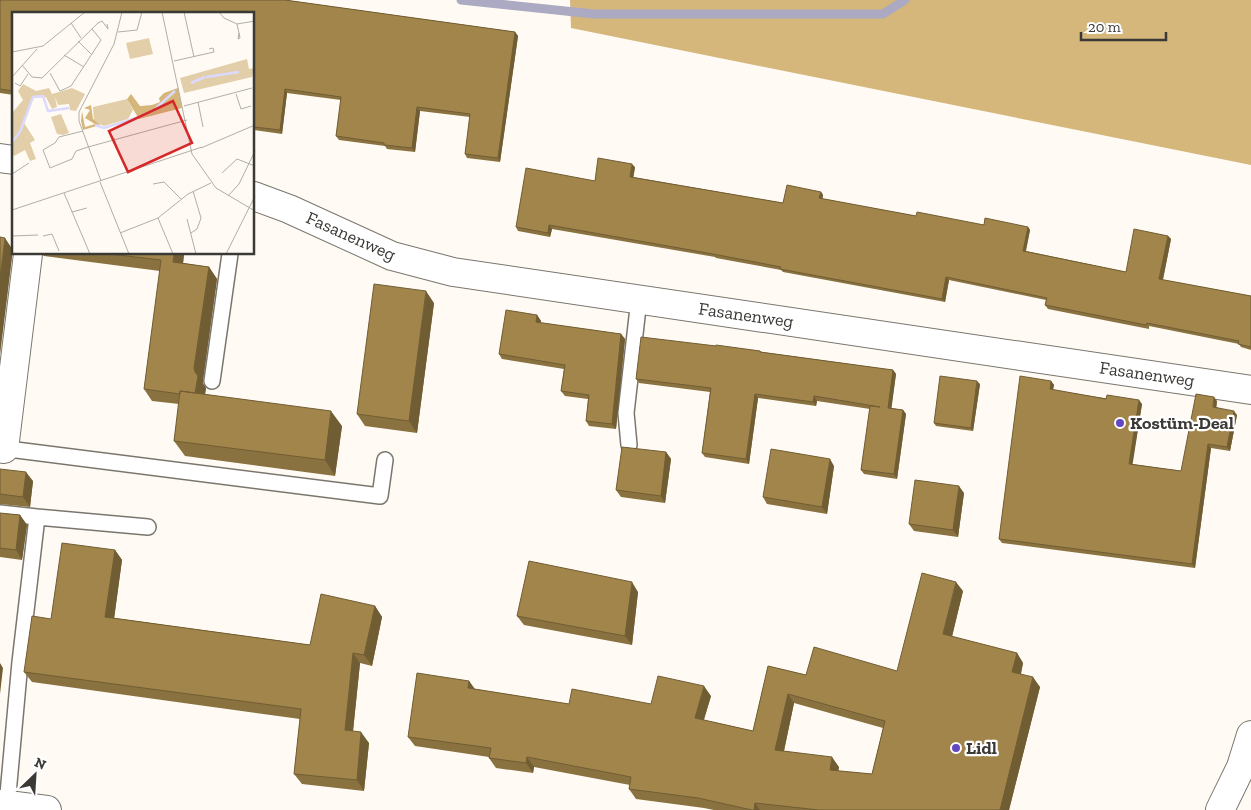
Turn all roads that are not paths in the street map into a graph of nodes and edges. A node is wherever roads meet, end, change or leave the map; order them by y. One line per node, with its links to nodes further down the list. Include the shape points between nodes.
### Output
1 (255, 196): 4 (street, Fasanenweg, via 392,256 453,272)
2 (28, 255): 8 (street)
3 (230, 255): 5 (lane)
4 (639, 299): 6 (street, Fasanenweg); 7 (lane, via 626,413)
5 (212, 381)
6 (1251, 390)
7 (629, 445)
8 (2, 448): 9 (lane, via 380,496)
9 (385, 460)
10 (0, 513): 11 (lane)
11 (37, 517): 12 (lane); 15 (lane)
12 (148, 526)
13 (1251, 734): 14 (street)
14 (1241, 767): 17 (street); 18 (street)
15 (3, 805): 16 (street)
16 (47, 810)
17 (1220, 810)
18 (1242, 810)

